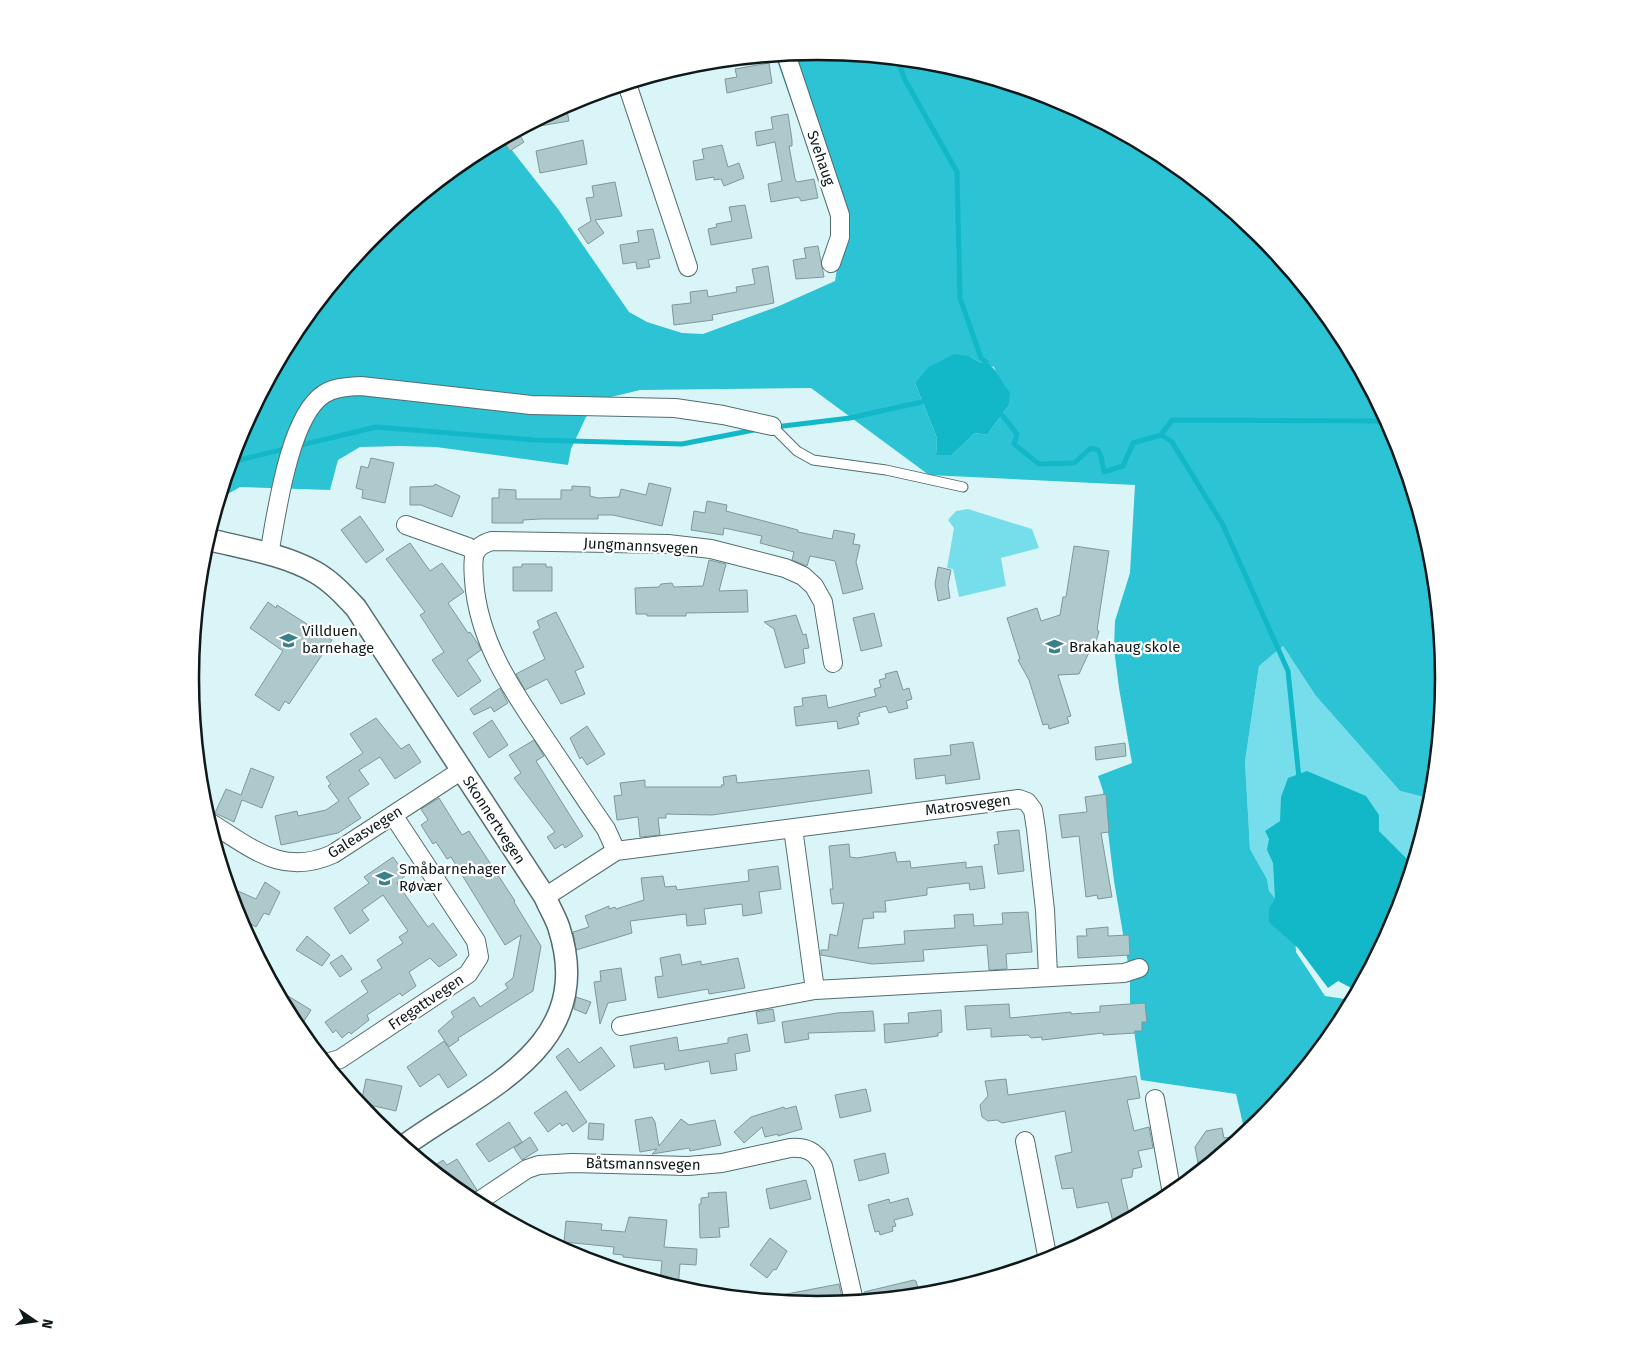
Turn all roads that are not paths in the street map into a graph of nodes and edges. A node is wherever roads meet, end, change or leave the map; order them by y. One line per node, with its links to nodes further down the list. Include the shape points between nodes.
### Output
1 (788, 61): 3 (street, Svehaug, via 840,215 840,237)
2 (629, 90): 4 (street)
3 (831, 263)
4 (688, 266)
5 (772, 426): 6 (lane, via 797,451 813,460 886,470); 10 (street, via 716,413 675,408 531,405 360,386 339,388 323,395 305,412 293,443)
6 (963, 487)
7 (406, 525): 9 (street)
8 (215, 541): 10 (street, Skonnertvegen)
9 (475, 552): 11 (street, Jungmannsvegen, via 479,546 492,541 668,544 711,549 785,568 803,576 824,602); 16 (street, via 476,602 485,635 506,680 606,829)
10 (269, 555): 12 (street, Skonnertvegen, via 315,572 356,608)
11 (833, 663)
12 (462, 770): 13 (street, Galeasvegen); 17 (street, Skonnertvegen)
13 (393, 816): 14 (street, Galeasvegen, via 333,854 314,862 281,861 258,852); 22 (street, Fregattvegen, via 476,941 479,957 468,974)
14 (218, 827)
15 (793, 828): 16 (street, Matrosvegen); 19 (street, Matrosvegen, via 1011,798 1027,802 1033,810 1036,829); 20 (street)
16 (616, 851): 17 (street, Matrosvegen)
17 (545, 897): 25 (street, Skonnertvegen, via 559,928 566,981 550,1032 534,1054 501,1082)
18 (1139, 968): 19 (street, via 1124,973)
19 (1048, 975): 20 (street)
20 (815, 990): 21 (street)
21 (621, 1026)
22 (333, 1061)
23 (1155, 1099): 26 (street)
24 (1024, 1141): 28 (street)
25 (409, 1142)
26 (1170, 1185)
27 (484, 1198): 29 (street, Båtsmannsvegen, via 538,1165 710,1165 801,1147 818,1157 822,1166)
28 (1046, 1252)
29 (853, 1295)

